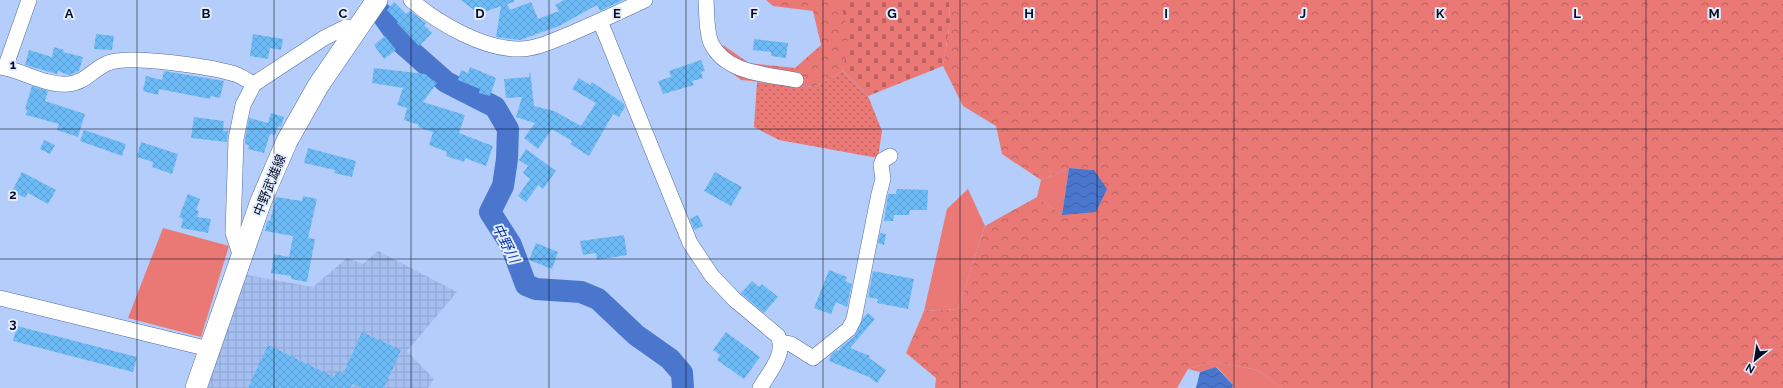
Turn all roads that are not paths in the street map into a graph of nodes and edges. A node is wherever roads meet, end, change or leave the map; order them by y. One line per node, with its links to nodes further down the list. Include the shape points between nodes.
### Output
1 (29, 0): 8 (street)
2 (377, 0): 7 (main road, 中野武雄線)
3 (411, 0): 6 (street, via 472,39 502,48 522,50 545,44)
4 (645, 0): 6 (street)
5 (706, 0): 9 (street, via 711,43 722,58 736,68)
6 (600, 21): 14 (street, via 690,243 712,276 735,300 778,336)
7 (357, 28): 10 (street, via 346,28 324,38); 12 (main road, 中野武雄線, via 318,86 287,141 261,201)
8 (2, 67): 10 (street, via 52,82 68,84 82,80 108,62 127,59 205,66 236,75)
9 (796, 80)
10 (254, 84): 12 (street, via 243,105 236,139 233,233)
11 (890, 156): 14 (street, via 883,160 881,165 883,178 854,319 849,329 813,358 791,344)
12 (241, 257): 15 (main road, 中野武雄線)
13 (0, 298): 15 (street)
14 (781, 342): 17 (street, via 780,354)
15 (209, 349): 16 (main road, 中野武雄線)
16 (196, 388)
17 (760, 388)

